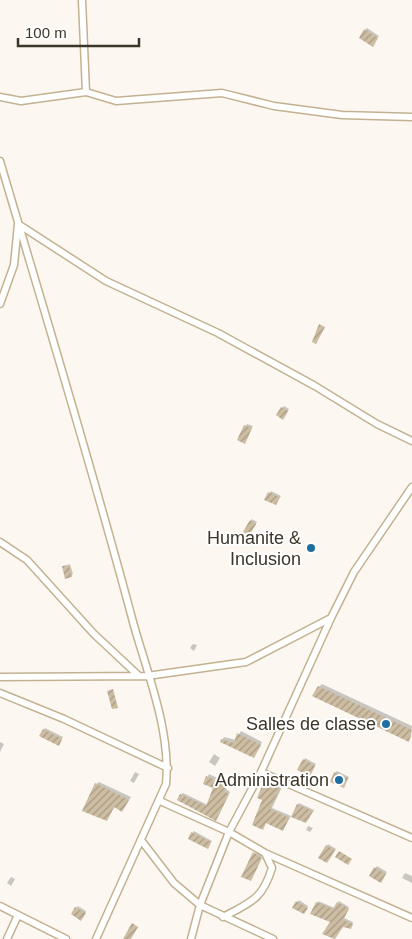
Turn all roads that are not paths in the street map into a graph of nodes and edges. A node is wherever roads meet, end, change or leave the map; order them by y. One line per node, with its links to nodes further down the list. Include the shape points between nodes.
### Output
1 (82, 0): 2 (street)
2 (86, 92): 3 (street, via 21,101); 4 (street, via 116,100 222,93 274,106 342,114)
3 (0, 97)
4 (412, 117)
5 (0, 161): 6 (street)
6 (18, 224): 7 (street, via 14,265); 8 (street, via 106,281 218,334); 13 (street)
7 (0, 304)
8 (412, 441)
9 (412, 487): 11 (street, via 354,572)
10 (0, 542): 12 (street, via 27,560 94,634)
11 (331, 618): 13 (street, via 246,662); 17 (street)
12 (139, 676): 13 (street); 14 (street)
13 (147, 676): 16 (street, via 158,707)
14 (0, 677)
15 (0, 693): 16 (street)
16 (168, 768): 18 (street)
17 (260, 772): 19 (street); 20 (street)
18 (160, 801): 19 (street); 21 (street)
19 (230, 832): 22 (street); 23 (street)
20 (412, 838)
21 (141, 840): 23 (street, via 174,883); 30 (street)
22 (265, 853): 26 (street, via 272,868 265,890 258,898); 27 (street)
23 (200, 905): 26 (street); 31 (street)
24 (0, 906): 25 (street)
25 (18, 915): 28 (street); 29 (street)
26 (223, 917): 32 (street)
27 (412, 918)
28 (8, 939)
29 (66, 939)
30 (96, 939)
31 (191, 939)
32 (273, 939)

